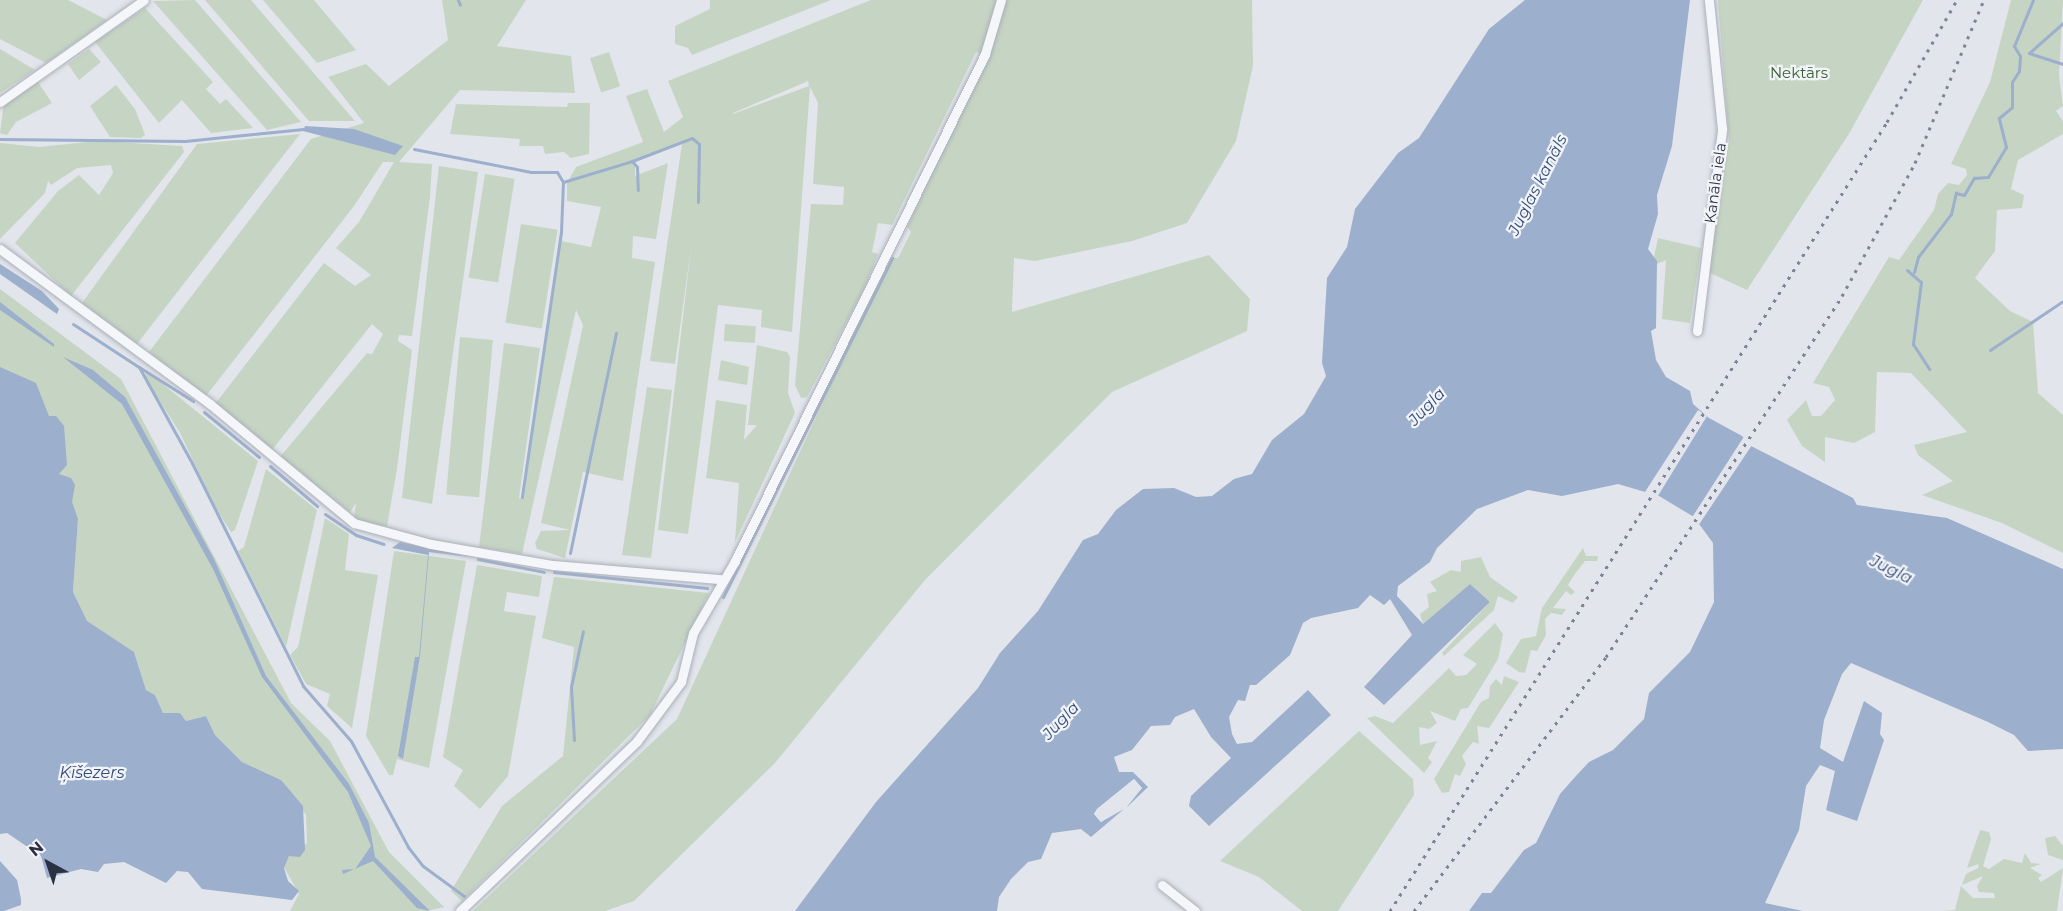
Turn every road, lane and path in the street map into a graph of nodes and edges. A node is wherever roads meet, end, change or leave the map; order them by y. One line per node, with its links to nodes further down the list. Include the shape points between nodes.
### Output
1 (144, 0): 4 (street)
2 (1001, 0): 7 (street, via 985,54 735,561)
3 (1709, 0): 6 (street, Kanāla iela, via 1722,129)
4 (0, 102)
5 (0, 249): 7 (street, via 210,404 354,523 431,544 553,565)
6 (1698, 331)
7 (721, 579): 9 (street, via 693,633 681,682 659,714 616,762 594,778)
8 (1162, 885): 10 (street)
9 (460, 911)
10 (1195, 911)

